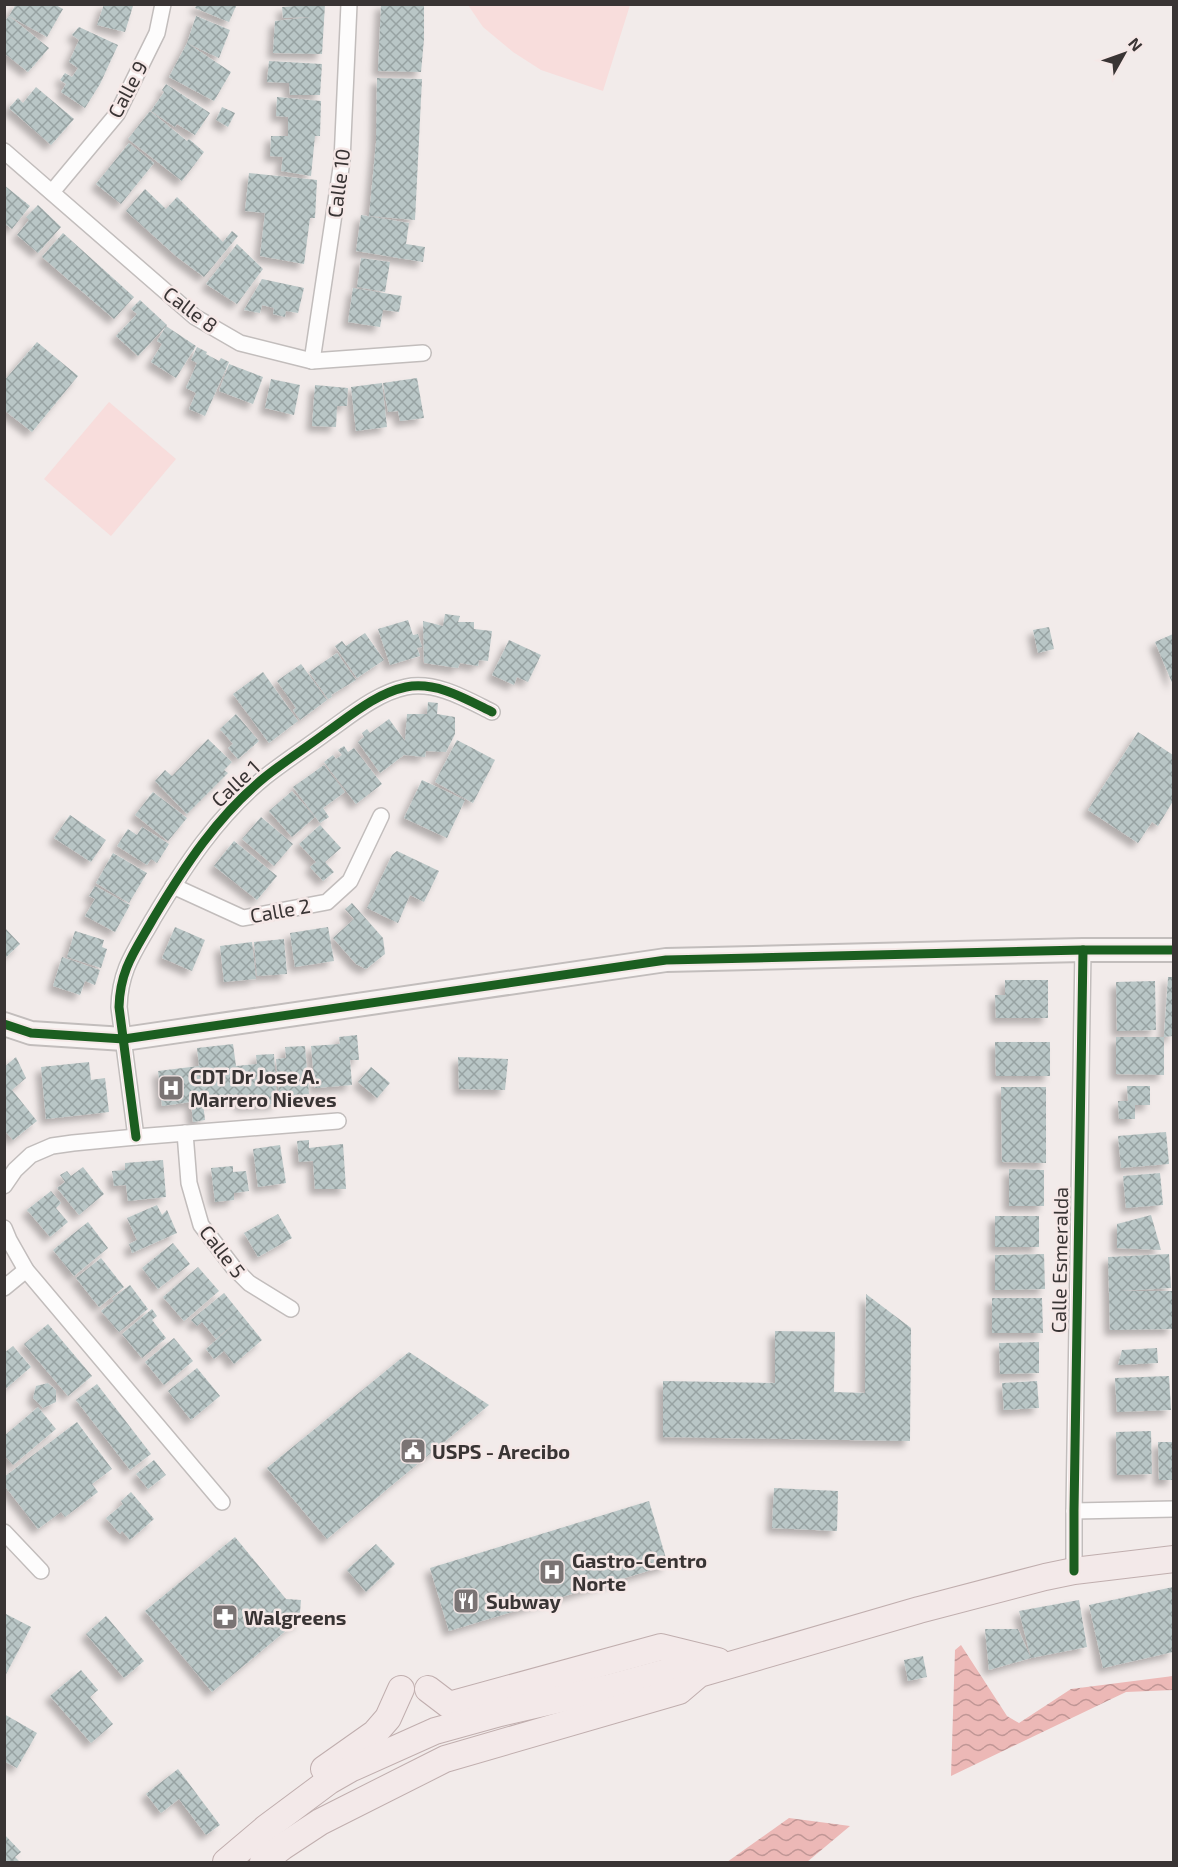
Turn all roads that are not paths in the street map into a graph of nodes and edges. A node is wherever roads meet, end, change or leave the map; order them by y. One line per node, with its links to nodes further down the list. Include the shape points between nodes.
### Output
1 (164, 4): 4 (street, Calle 9, via 157,33 117,114)
2 (350, 4): 6 (street, Calle 10, via 342,161)
3 (4, 151): 4 (street, Calle 8)
4 (52, 192): 6 (street, Calle 8, via 195,317 240,343)
5 (423, 353): 6 (street, Calle 8)
6 (312, 361)
7 (492, 712): 9 (street, Calle 1, via 456,694 431,687 407,687 381,696 264,778 209,833)
8 (381, 816): 9 (street, Calle 2, via 350,881 327,902 243,918)
9 (173, 886): 13 (street, Calle 1, via 129,961 120,986)
10 (1083, 950): 11 (street); 13 (street, via 666,960); 24 (street, Calle Esmeralda)
11 (1173, 950)
12 (4, 1024): 13 (street, via 31,1032)
13 (124, 1039): 16 (street, Calle 1)
14 (338, 1120): 15 (street)
15 (185, 1133): 16 (street); 21 (street, Calle 5, via 189,1183 201,1225 249,1283)
16 (136, 1137): 17 (street, via 52,1146 31,1155)
17 (4, 1186)
18 (4, 1228): 19 (street)
19 (26, 1270): 20 (street); 22 (street)
20 (4, 1288)
21 (291, 1309)
22 (222, 1502)
23 (1173, 1509): 24 (street)
24 (1074, 1511): 28 (street, Calle Esmeralda)
25 (4, 1532): 27 (street)
26 (1173, 1559): 28 (main road)
27 (41, 1571)
28 (1074, 1571): 29 (main road, via 919,1610)
29 (733, 1664): 30 (main road); 32 (main road, via 661,1647 449,1705)
30 (699, 1674): 33 (main road, via 674,1670 435,1731 350,1769); 35 (main road, via 680,1691 445,1759 320,1821)
31 (401, 1689): 33 (main road, via 388,1718 375,1733 317,1774)
32 (428, 1689)
33 (304, 1798): 34 (main road)
34 (226, 1863)
35 (263, 1863)

